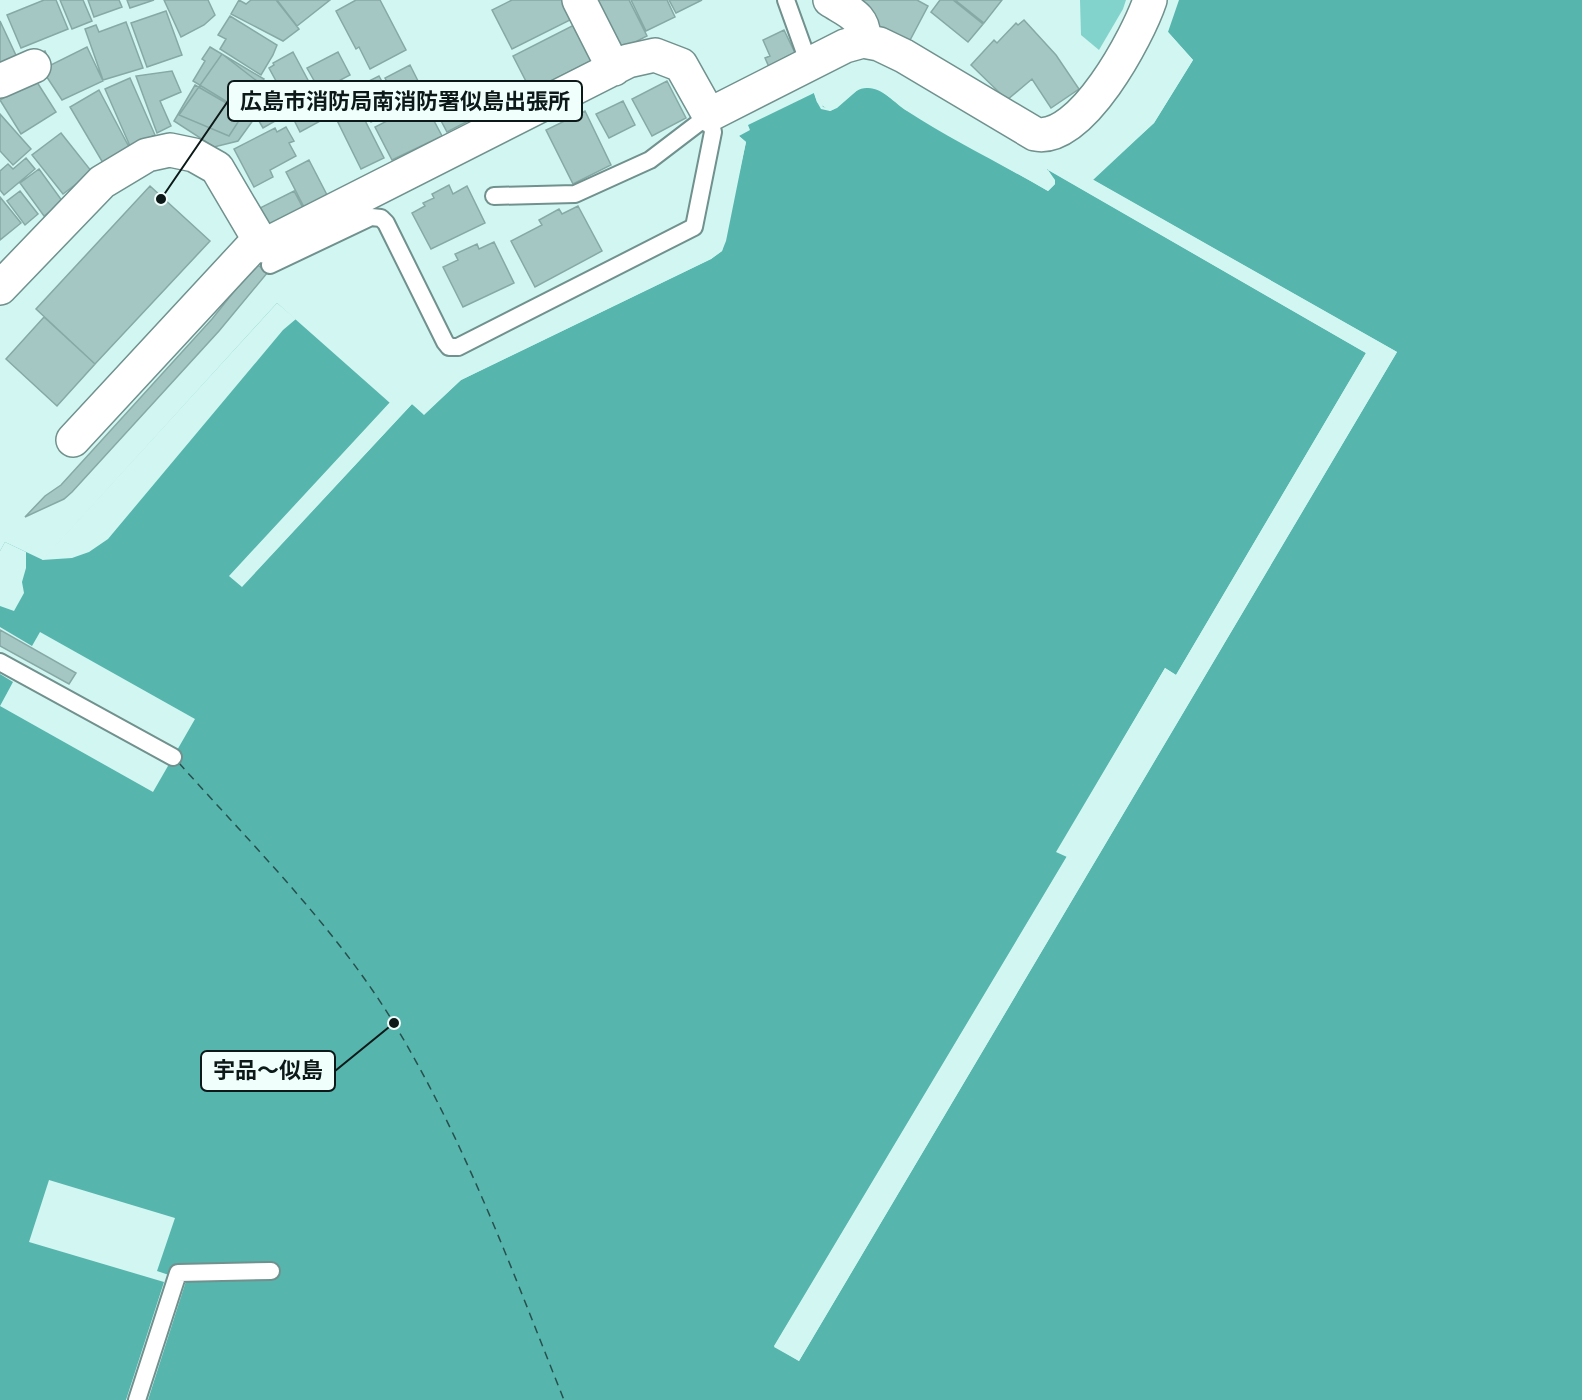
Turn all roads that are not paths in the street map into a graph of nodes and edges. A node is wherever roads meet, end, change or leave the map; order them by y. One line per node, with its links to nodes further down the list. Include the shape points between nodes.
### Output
1 (579, 0): 8 (street)
2 (786, 0): 6 (lane)
3 (830, 0): 5 (street, via 859,19 865,33)
4 (1150, 0): 5 (street, via 1113,76 1078,116 1052,135 1035,134 904,56)
5 (863, 41): 6 (street)
6 (809, 64): 10 (street)
7 (34, 66): 9 (street)
8 (614, 69): 10 (street, via 628,61 656,55 681,65); 12 (street, via 263,246)
9 (0, 81)
10 (709, 115): 11 (lane, via 650,160 575,194); 12 (lane, via 713,132 694,227 458,347 449,347 444,342 381,218 371,217)
11 (494, 196)
12 (265, 253): 13 (street, via 217,168 194,155 170,150 147,154 102,182); 14 (street, via 250,249)
13 (0, 288)
14 (73, 440)
15 (0, 662): 16 (lane)
16 (173, 757)
17 (271, 1271): 18 (lane, via 178,1273)
18 (137, 1400)

